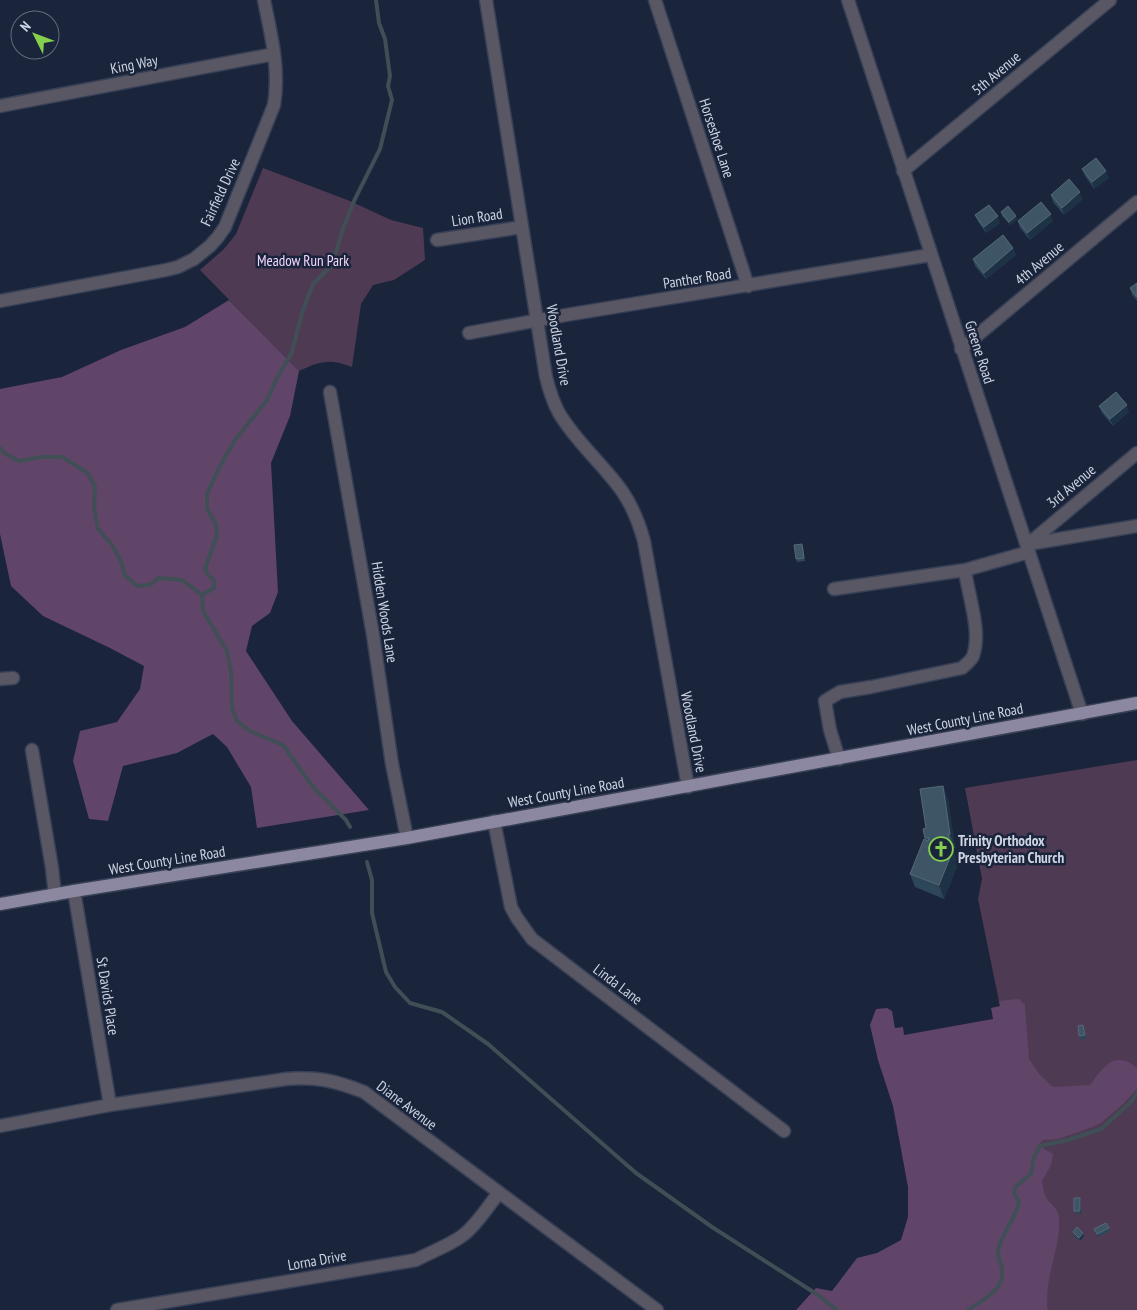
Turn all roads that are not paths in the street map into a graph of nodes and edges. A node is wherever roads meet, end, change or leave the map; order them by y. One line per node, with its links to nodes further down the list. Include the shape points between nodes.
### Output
1 (264, 0): 6 (street, Fairfield Drive)
2 (486, 0): 10 (street, Woodland Drive)
3 (655, 0): 13 (street, Horseshoe Lane)
4 (848, 0): 8 (street, Greene Road)
5 (1110, 0): 8 (street, 5th Avenue)
6 (274, 54): 7 (street, King Way); 14 (street, Fairfield Drive, via 277,90 269,121 225,227 210,246 178,267)
7 (0, 106)
8 (904, 171): 12 (street, Greene Road)
9 (1137, 202): 17 (street, 4th Avenue)
10 (522, 227): 11 (street, Lion Road); 15 (street, Woodland Drive)
11 (437, 240)
12 (930, 255): 13 (street, Panther Road); 17 (street, Greene Road)
13 (748, 286): 15 (street, Panther Road)
14 (0, 301)
15 (537, 320): 16 (street, Panther Road); 28 (street, Woodland Drive, via 546,377 558,412 622,491 639,523)
16 (468, 333)
17 (961, 349): 21 (street, Greene Road)
18 (330, 392): 30 (street, Hidden Woods Lane)
19 (1137, 453): 21 (street, 3rd Avenue)
20 (1137, 526): 21 (street)
21 (1028, 548): 22 (street); 25 (street, Greene Road)
22 (965, 570): 23 (street); 27 (street, via 976,624 972,658 962,668 840,692 825,702)
23 (834, 589)
24 (1137, 703): 25 (main road, West County Line Road)
25 (1082, 714): 27 (main road, West County Line Road)
26 (32, 750): 32 (street)
27 (839, 759): 28 (main road, West County Line Road)
28 (688, 787): 29 (main road, West County Line Road)
29 (494, 821): 30 (main road, West County Line Road); 36 (street, Linda Lane, via 512,907 532,939)
30 (406, 838): 31 (main road, West County Line Road)
31 (74, 891): 32 (main road, West County Line Road); 34 (street, St Davids Place)
32 (55, 895): 33 (main road, West County Line Road)
33 (0, 904)
34 (110, 1105): 35 (street, Diane Avenue); 37 (street, Diane Avenue, via 286,1079 323,1079 364,1092)
35 (0, 1126)
36 (784, 1131)
37 (499, 1193): 38 (street, Lorna Drive, via 463,1235 416,1260); 39 (street, Diane Avenue)
38 (117, 1310)
39 (657, 1310)

